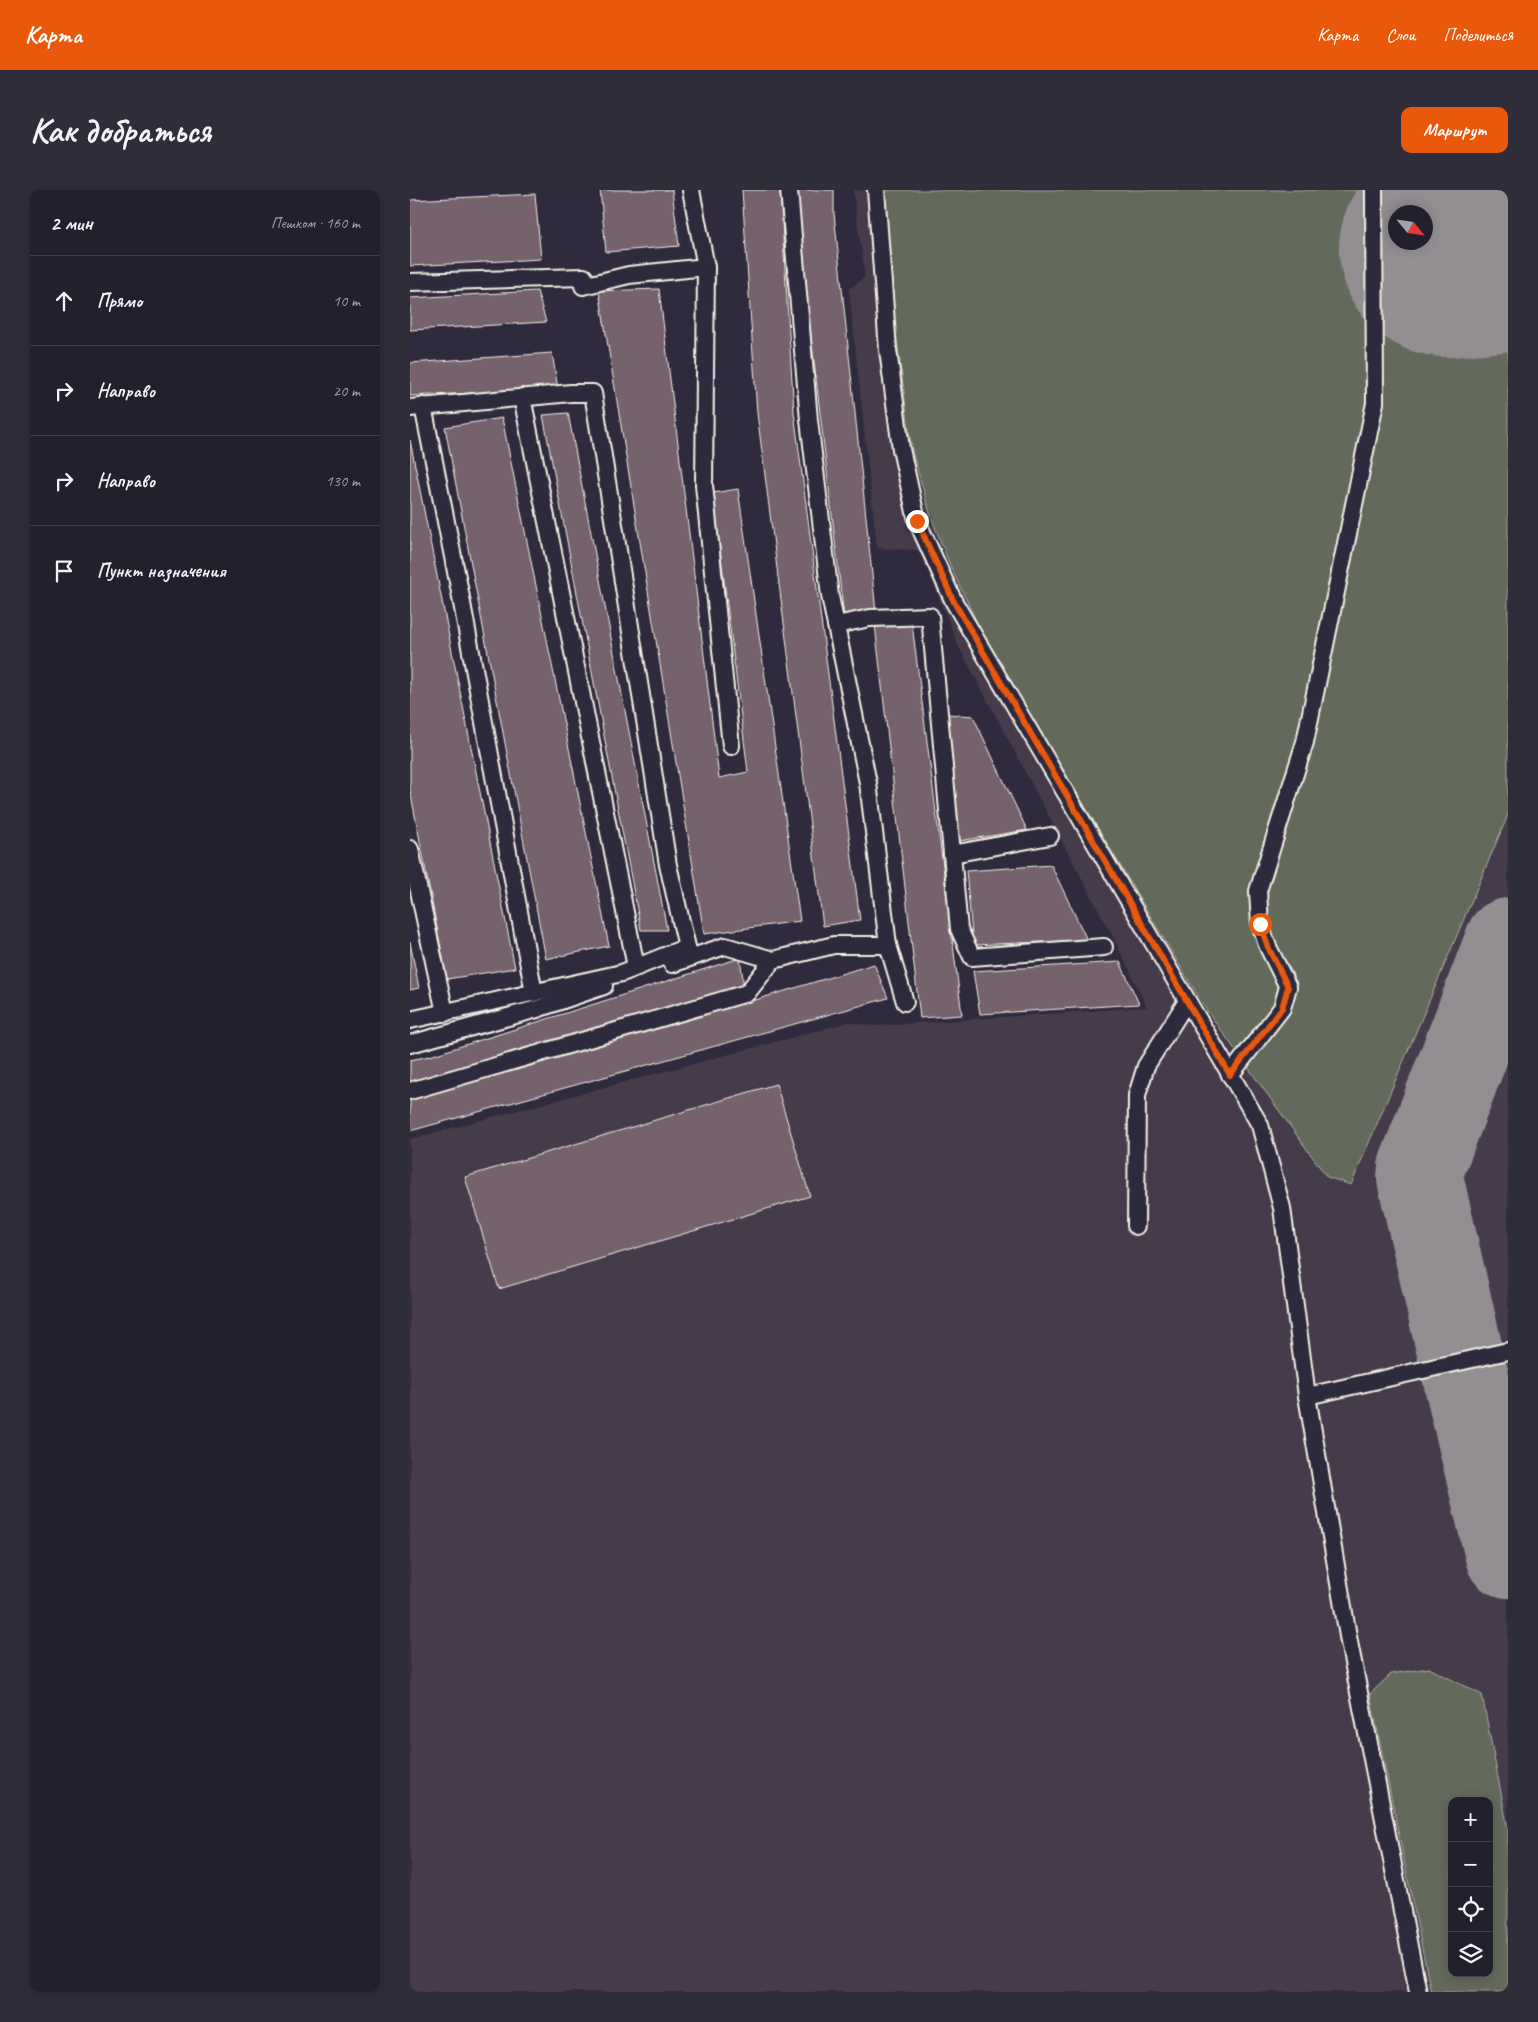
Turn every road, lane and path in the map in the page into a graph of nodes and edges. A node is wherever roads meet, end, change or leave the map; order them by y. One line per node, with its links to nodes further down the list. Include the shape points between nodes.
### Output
1 (691, 190): 5 (lane)
2 (789, 190): 9 (lane, via 809,420)
3 (876, 190): 19 (lane, via 888,350 901,449 917,521 954,602)
4 (1374, 190): 24 (lane, via 1375,403 1306,742 1258,892 1260,924 1288,987 1282,1008)
5 (706, 266): 6 (lane, via 584,281); 10 (lane, via 704,486)
6 (410, 282)
7 (522, 397): 8 (lane); 17 (lane); 17 (lane, via 593,393 668,865 686,947)
8 (417, 407): 18 (lane, via 459,587)
9 (836, 625): 13 (lane, via 870,618 930,616); 14 (lane, via 868,783)
10 (731, 746)
11 (1050, 836): 13 (lane)
12 (410, 849): 21 (lane)
13 (952, 854): 15 (lane, via 959,929 972,957)
14 (888, 945): 16 (lane, via 834,946); 20 (lane)
15 (1104, 948)
16 (773, 960): 23 (lane, via 725,946 537,1009); 25 (lane, via 748,993)
17 (636, 967): 18 (lane)
18 (534, 992): 21 (lane)
19 (1187, 1001): 24 (lane); 26 (lane, via 1146,1066 1137,1095)
20 (905, 1002)
21 (445, 1013): 22 (lane)
22 (410, 1020)
23 (410, 1044)
24 (1230, 1075): 28 (lane, via 1260,1125 1282,1208)
25 (410, 1090)
26 (1136, 1226)
27 (1508, 1351): 28 (lane)
28 (1307, 1396): 29 (lane, via 1349,1642)
29 (1418, 1992)

